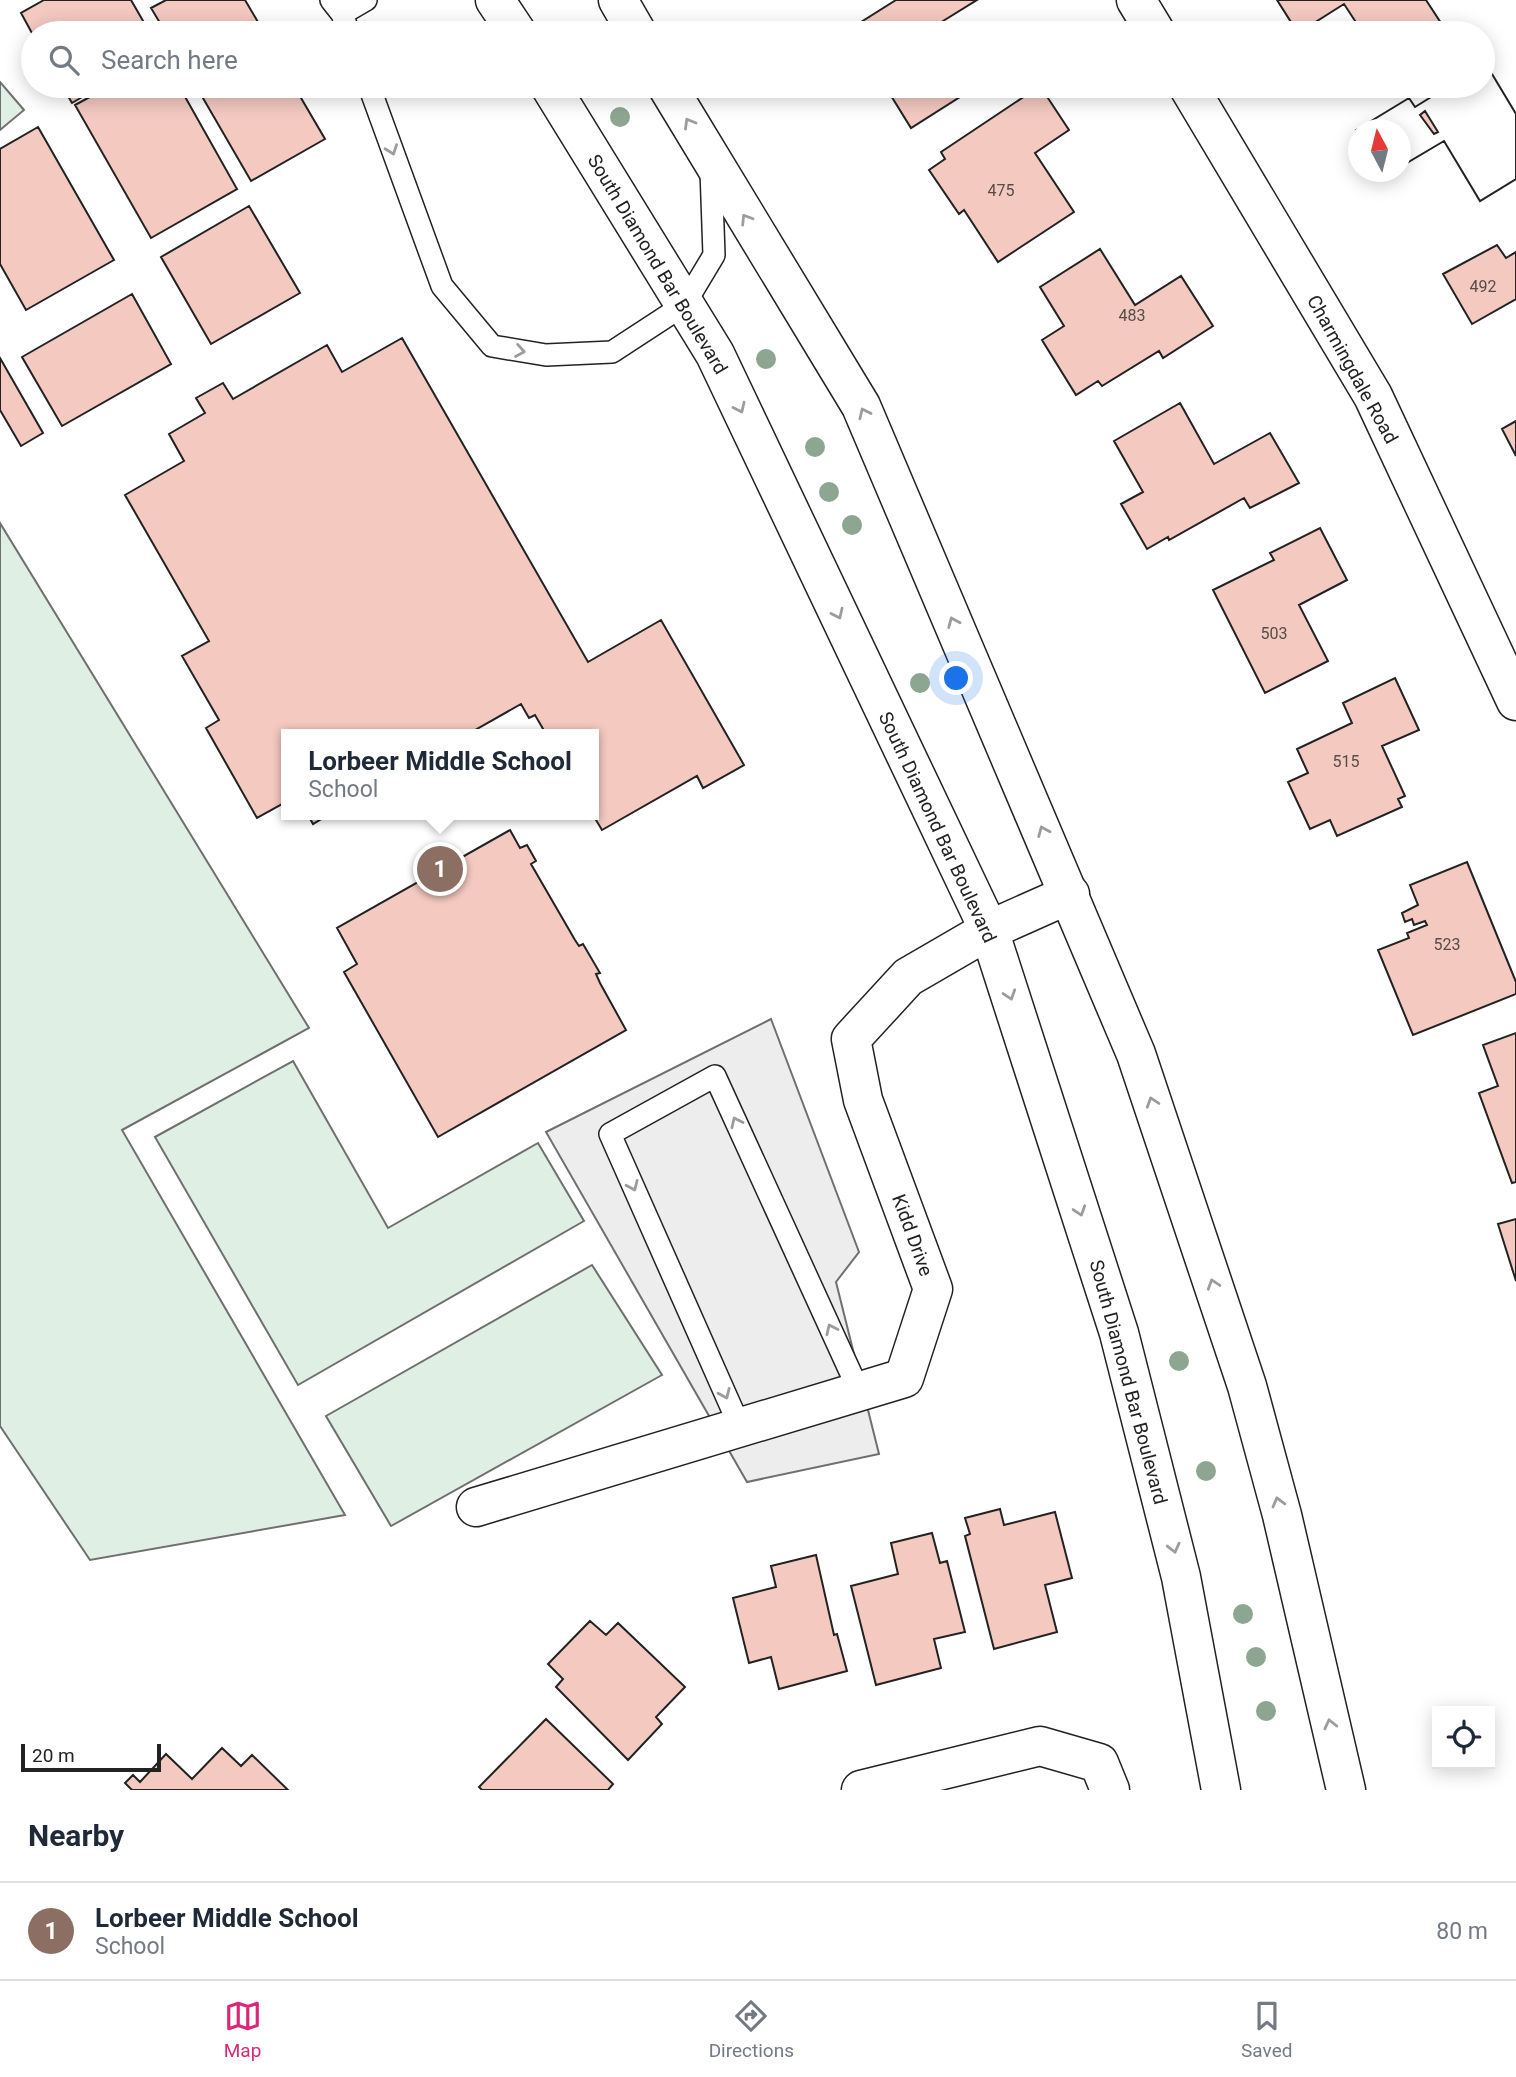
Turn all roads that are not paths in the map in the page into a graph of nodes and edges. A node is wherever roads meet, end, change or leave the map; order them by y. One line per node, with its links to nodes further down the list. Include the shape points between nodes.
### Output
1 (366, 0): 5 (lane)
2 (495, 0): 6 (main road)
3 (618, 0): 7 (main road)
4 (1136, 0): 8 (main road)
5 (341, 16)
6 (509, 21)
7 (630, 21)
8 (1149, 21)
9 (373, 98): 14 (lane, one-way to 14, via 442,286 492,346 546,355 612,352)
10 (557, 98): 14 (main road, South Diamond Bar Boulevard)
11 (674, 98): 13 (main road, one-way to 11)
12 (1195, 98): 15 (main road, Charmingdale Road, via 1373,396)
13 (710, 160): 14 (lane, via 714,255); 16 (main road, one-way to 13, via 861,406)
14 (684, 305): 17 (main road, South Diamond Bar Boulevard, one-way to 17, via 715,354)
15 (1516, 701)
16 (1070, 894): 17 (main road, Kidd Drive); 24 (main road, one-way to 16, via 1247,1386 1136,1054)
17 (989, 930): 18 (main road, Kidd Drive, via 908,977 851,1039 863,1100 933,1289 904,1378); 23 (main road, South Diamond Bar Boulevard, one-way to 23, via 1119,1333 1181,1577)
18 (859, 1391): 19 (main road, Kidd Drive); 19 (lane, one-way to 19, via 715,1076 610,1134)
19 (740, 1427): 20 (main road, Kidd Drive)
20 (475, 1507)
21 (860, 1790): 22 (main road, via 1040,1746 1099,1763)
22 (1110, 1790)
23 (1221, 1790)
24 (1346, 1790)

